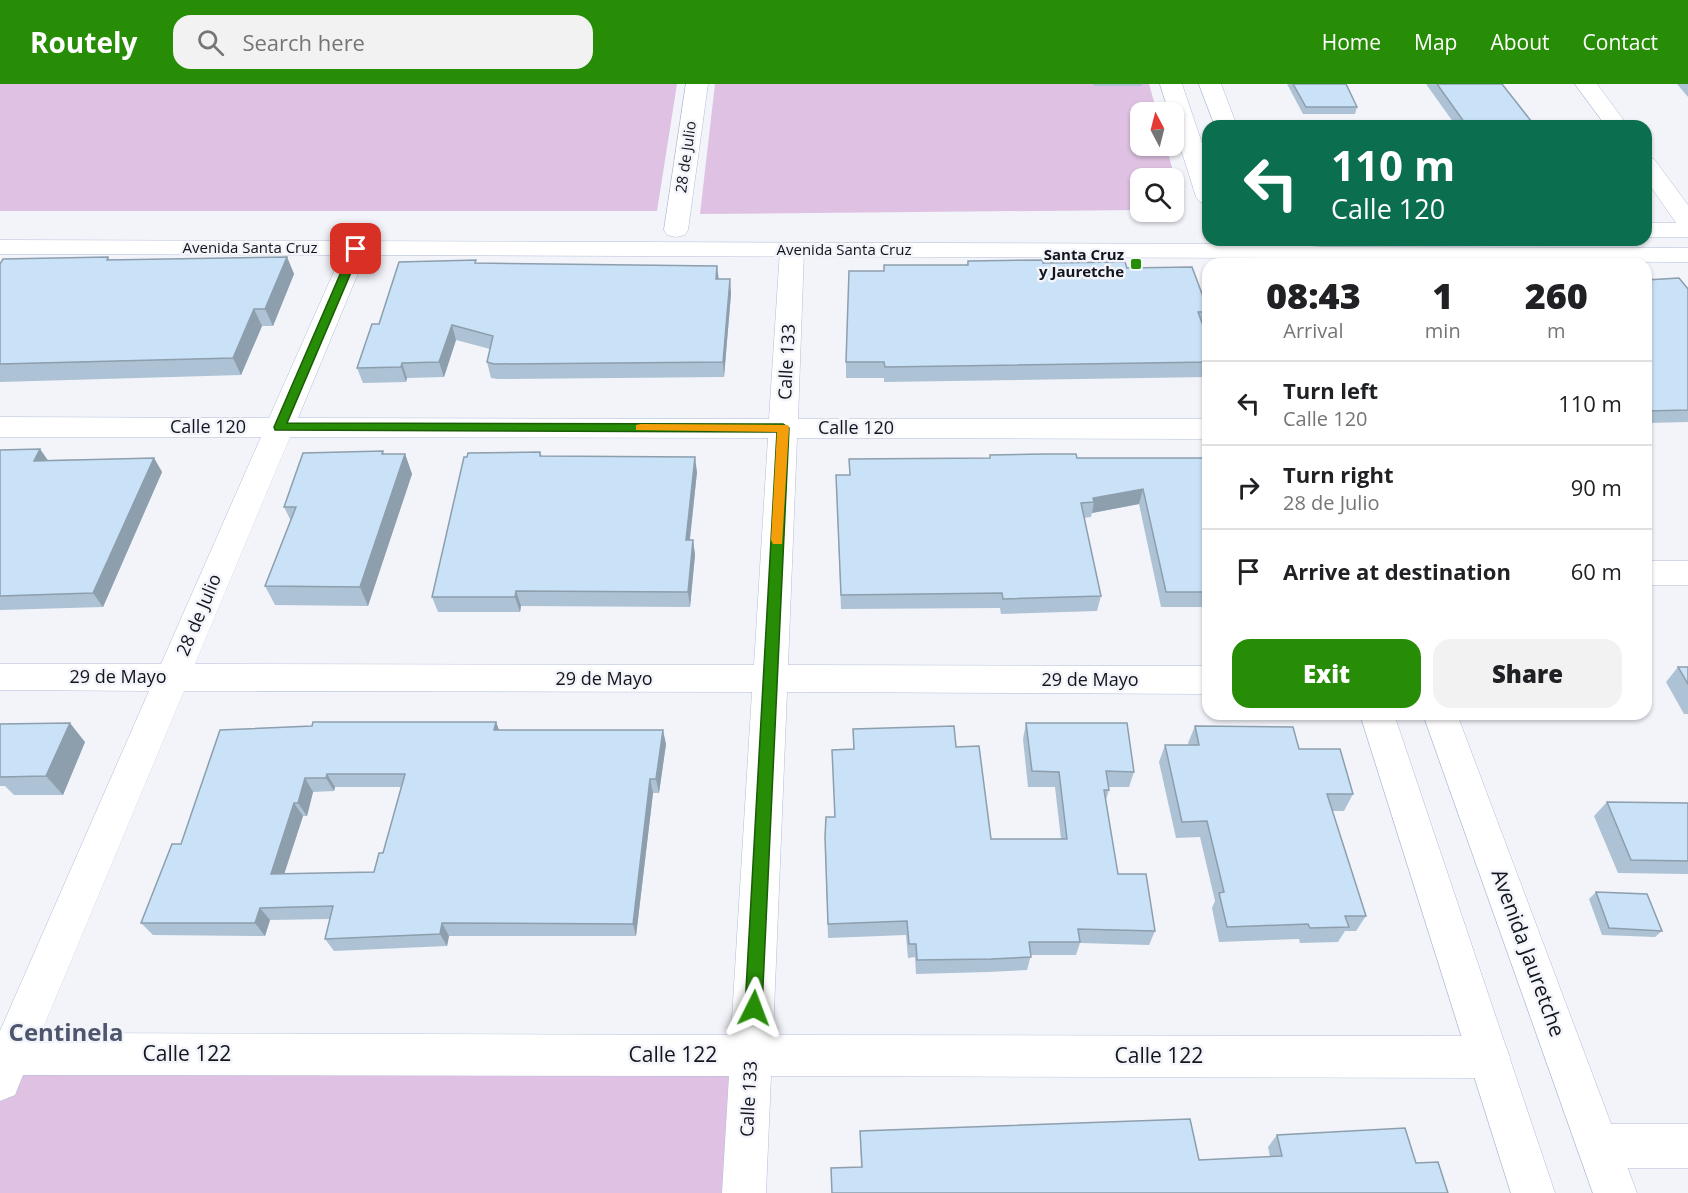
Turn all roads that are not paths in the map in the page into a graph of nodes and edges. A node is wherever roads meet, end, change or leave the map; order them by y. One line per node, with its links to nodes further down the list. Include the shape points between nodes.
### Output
1 (697, 84): 11 (street, 28 de Julio)
2 (1171, 84): 8 (street)
3 (1210, 84): 5 (street)
4 (1586, 84): 6 (street)
5 (1224, 120)
6 (1613, 120)
7 (1652, 173): 9 (street)
8 (1202, 179)
9 (1688, 222)
10 (0, 227): 11 (street, Avenida Santa Cruz)
11 (676, 230): 12 (street, Avenida Santa Cruz)
12 (1202, 230)
13 (1652, 230): 14 (street)
14 (1688, 230)
15 (0, 247): 16 (street, Avenida Santa Cruz)
16 (356, 249): 17 (street, Avenida Santa Cruz); 22 (street, 28 de Julio)
17 (792, 250): 18 (street, Avenida Santa Cruz); 23 (street, Calle 133)
18 (1225, 252): 19 (street, Avenida Santa Cruz)
19 (1273, 252): 20 (street, Avenida Santa Cruz)
20 (1688, 255)
21 (0, 427): 22 (street, Calle 120)
22 (279, 427): 23 (street, Calle 120); 28 (street, 28 de Julio)
23 (783, 428): 24 (street, Calle 120); 29 (street, Calle 133)
24 (1202, 429)
25 (1652, 573): 26 (street)
26 (1688, 573)
27 (0, 677): 28 (street, 29 de Mayo)
28 (172, 678): 29 (street, 29 de Mayo); 35 (street, 28 de Julio)
29 (771, 679): 30 (street, 29 de Mayo); 33 (street, Calle 133)
30 (1202, 680)
31 (1379, 720): 34 (street)
32 (1442, 720): 36 (street, Avenida Jauretche)
33 (751, 1055): 34 (street, Calle 122); 35 (street, Calle 122); 38 (street, Calle 133)
34 (1489, 1057): 39 (street)
35 (4, 1063)
36 (1598, 1146): 37 (street); 40 (street, Avenida Jauretche)
37 (1688, 1146)
38 (744, 1193)
39 (1533, 1193)
40 (1615, 1193)

